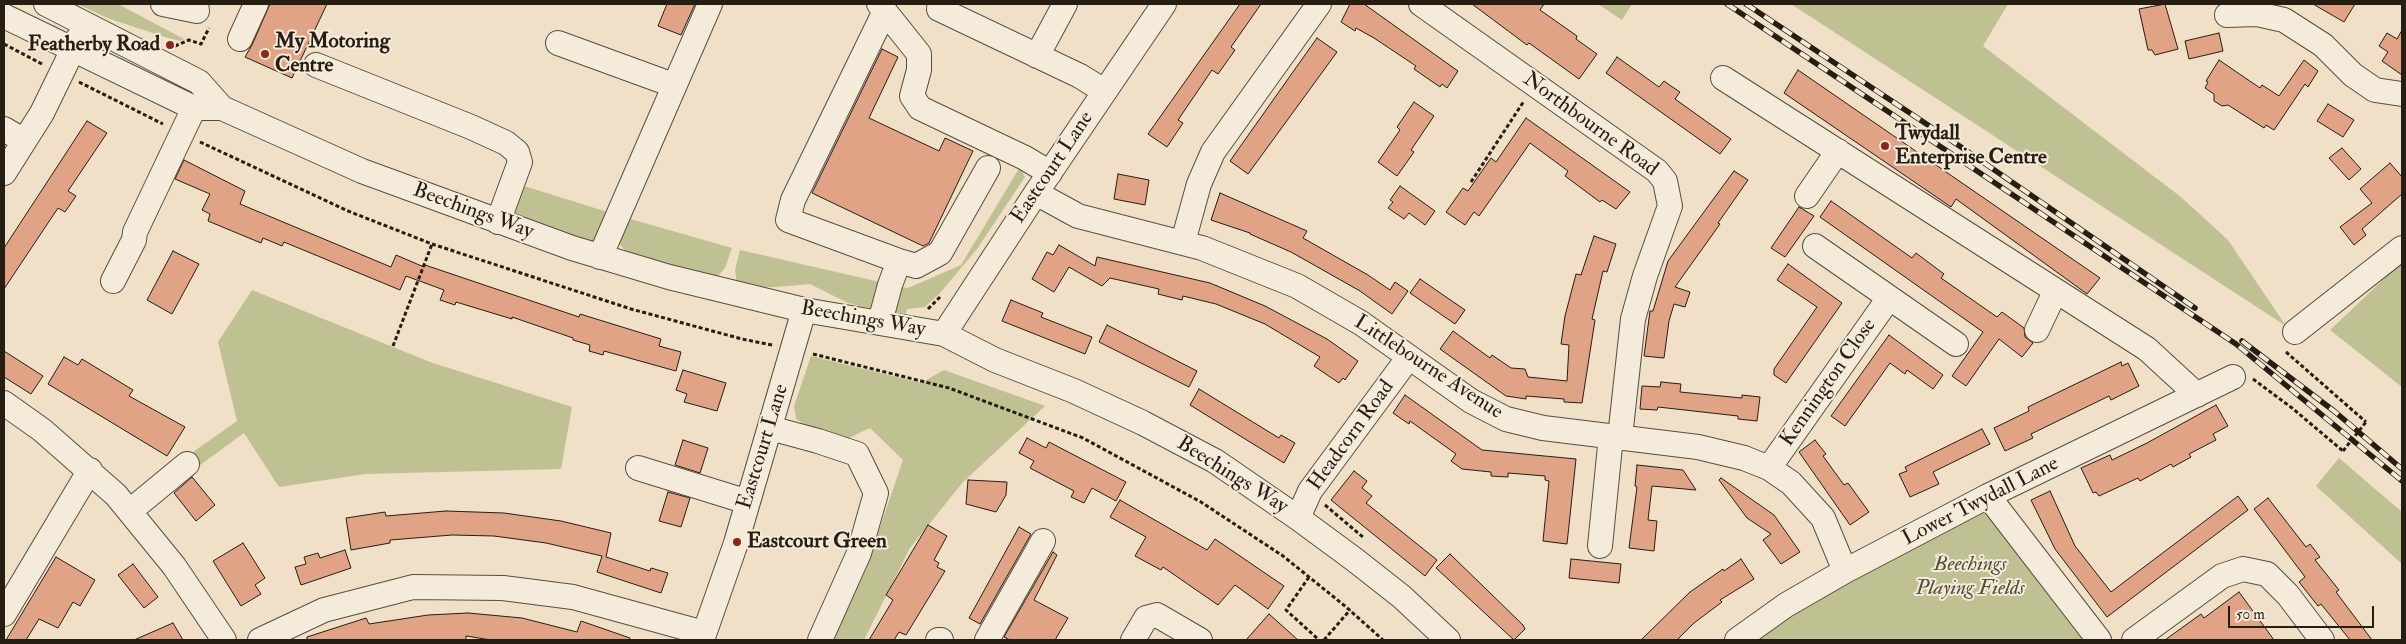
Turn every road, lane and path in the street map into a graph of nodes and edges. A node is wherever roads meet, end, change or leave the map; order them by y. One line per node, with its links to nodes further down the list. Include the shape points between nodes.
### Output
1 (46, 4): 14 (street, Beechings Way)
2 (163, 4): 3 (street, via 197,10)
3 (196, 4)
4 (256, 4): 15 (street)
5 (710, 4): 24 (street)
6 (942, 4): 19 (street, via 939,9)
7 (1065, 4): 19 (street)
8 (1164, 4): 26 (street, Eastcourt Lane)
9 (1319, 4): 41 (street, via 1214,152 1199,184)
10 (1421, 4): 25 (street, Northbourne Road)
11 (882, 7): 36 (street, via 919,54 919,70 912,96 920,108); 46 (street, via 792,200 788,220)
12 (2227, 15): 27 (street, via 2257,14 2284,20 2323,45 2353,75 2375,90)
13 (4, 16): 18 (street, Beechings Way)
14 (86, 24): 18 (street); 29 (street, Beechings Way, via 199,82)
15 (240, 39)
16 (558, 43): 24 (street)
17 (4, 44): 21 (path)
18 (73, 50): 28 (street, Beechings Way); 32 (street, via 42,113)
19 (1037, 56): 26 (street)
20 (316, 65): 40 (street, via 471,127 517,152 520,162)
21 (47, 66)
22 (1723, 78): 33 (street)
23 (74, 79): 31 (path)
24 (673, 85): 45 (street)
25 (1534, 86): 37 (path); 67 (street, Northbourne Road, via 1657,171 1665,180 1669,194 1669,212 1647,268 1633,319)
26 (1104, 91): 36 (street, Eastcourt Lane)
27 (2402, 94)
28 (194, 108): 29 (street, Beechings Way); 31 (street)
29 (222, 108): 40 (street, Beechings Way, via 362,171)
30 (4, 129): 32 (street)
31 (182, 134): 42 (path, via 348,211); 47 (street)
32 (24, 141): 35 (street)
33 (1838, 151): 39 (street); 48 (street)
34 (988, 168): 46 (street, via 940,253 916,266)
35 (4, 173)
36 (1050, 173): 38 (street, Eastcourt Lane)
37 (1471, 182)
38 (1036, 193): 41 (street, Littlebourne Avenue, via 1082,217); 50 (street, Eastcourt Lane)
39 (1807, 196)
40 (498, 222): 45 (street, Beechings Way)
41 (1183, 242): 61 (street, Littlebourne Avenue, via 1232,258 1297,286 1361,323)
42 (432, 244): 58 (path); 59 (path, via 631,309)
43 (1815, 246): 49 (street)
44 (2402, 248): 55 (street)
45 (600, 257): 51 (street, Beechings Way)
46 (900, 261): 52 (street)
47 (113, 281)
48 (2055, 292): 54 (street); 64 (street, via 2147,349)
49 (1889, 298): 57 (street); 70 (street, Kennington Close)
50 (965, 302): 53 (path, via 946,290 928,309 912,313); 56 (street, Eastcourt Lane)
51 (804, 310): 52 (street, Beechings Way); 66 (street, Eastcourt Lane)
52 (880, 322): 53 (street, Beechings Way)
53 (908, 328): 56 (street, Beechings Way)
54 (2037, 330)
55 (2295, 332)
56 (944, 334): 75 (street, Beechings Way, via 995,360 1143,423 1215,461)
57 (1956, 344)
58 (393, 346)
59 (780, 346)
60 (808, 352): 79 (path, via 949,388 1083,438 1201,502)
61 (1409, 357): 67 (street, Littlebourne Avenue, via 1471,401 1506,419 1543,428); 75 (street, Headcorn Road, via 1310,491)
62 (2294, 360): 63 (path, bridge, via 2366,422 2343,451 2250,377)
63 (2233, 377): 64 (street, Lower Twydall Lane)
64 (2197, 394): 72 (street, Lower Twydall Lane)
65 (4, 403): 71 (street)
66 (770, 428): 73 (street, Eastcourt Lane); 86 (street, via 857,454 876,492 859,554)
67 (1615, 436): 70 (street, Littlebourne Avenue, via 1698,448 1744,458); 77 (street, Northbourne Road)
68 (187, 464): 74 (street)
69 (638, 468): 73 (street)
70 (1769, 468): 78 (street, Littlebourne Avenue, via 1791,483 1822,518)
71 (90, 470): 74 (street); 81 (street)
72 (1988, 496): 78 (street, Lower Twydall Lane); 96 (street)
73 (748, 502): 83 (street, Eastcourt Lane)
74 (123, 503): 84 (street, via 174,566)
75 (1298, 518): 94 (street, Beechings Way, via 1402,597)
76 (1043, 541): 87 (street)
77 (1600, 546)
78 (1845, 571): 95 (street, Lower Twydall Lane, via 1786,605)
79 (1309, 577): 80 (path); 90 (path, via 1286,610)
80 (1350, 610): 82 (path); 91 (path)
81 (4, 614)
82 (1379, 636): 92 (path); 93 (path)
83 (703, 637): 85 (street, via 573,597 503,588 413,587 324,610)
84 (224, 640)
85 (260, 640)
86 (820, 640)
87 (987, 640)
88 (1133, 640): 89 (street, via 1146,618 1157,615)
89 (1200, 640)
90 (1318, 640)
91 (1324, 640)
92 (1375, 640)
93 (1383, 640)
94 (1448, 640)
95 (1737, 640)
96 (2099, 640)
97 (2134, 640): 98 (street, via 2222,576 2243,569 2267,574 2288,594)
98 (2322, 640)

